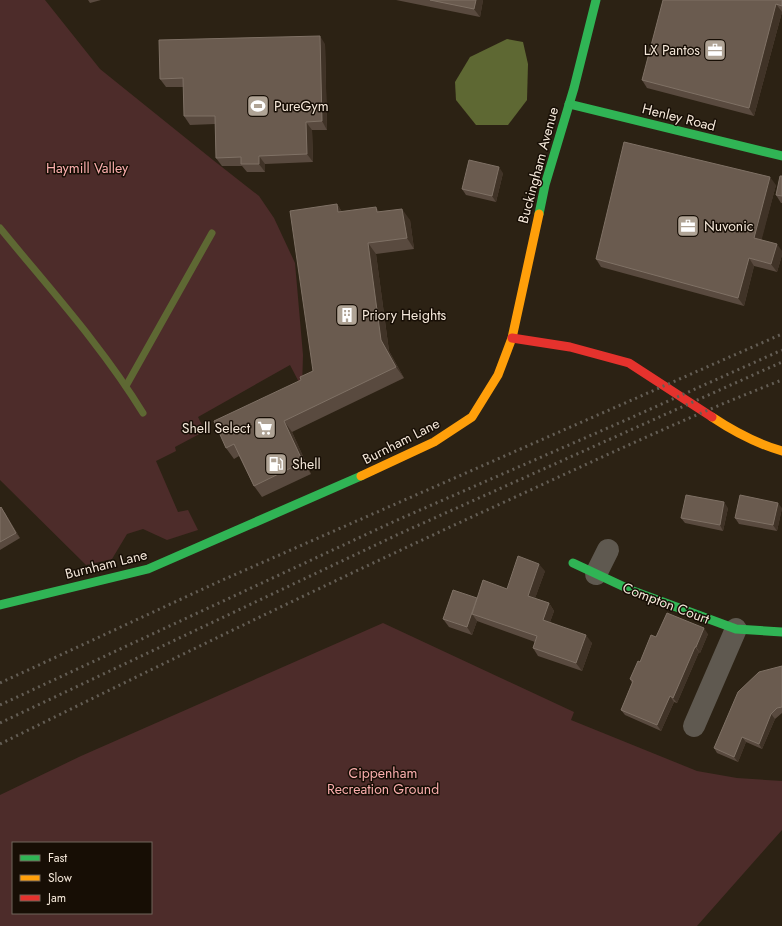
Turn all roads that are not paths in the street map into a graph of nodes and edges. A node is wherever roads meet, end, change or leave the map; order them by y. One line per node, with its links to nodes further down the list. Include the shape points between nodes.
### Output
1 (596, 0): 2 (street, Buckingham Avenue)
2 (569, 104): 3 (street, Henley Road); 4 (street, Buckingham Avenue, via 545,184)
3 (782, 156)
4 (512, 338): 5 (street, via 570,347 629,363 721,423); 9 (street, Burnham Lane, via 498,375 472,417 434,442 148,569)
5 (782, 451)
6 (608, 550): 8 (street)
7 (572, 563): 8 (street, Compton Court)
8 (596, 574): 10 (street, Compton Court, via 633,591)
9 (0, 605)
10 (736, 629): 11 (street, Compton Court); 12 (street)
11 (782, 632)
12 (694, 726)

